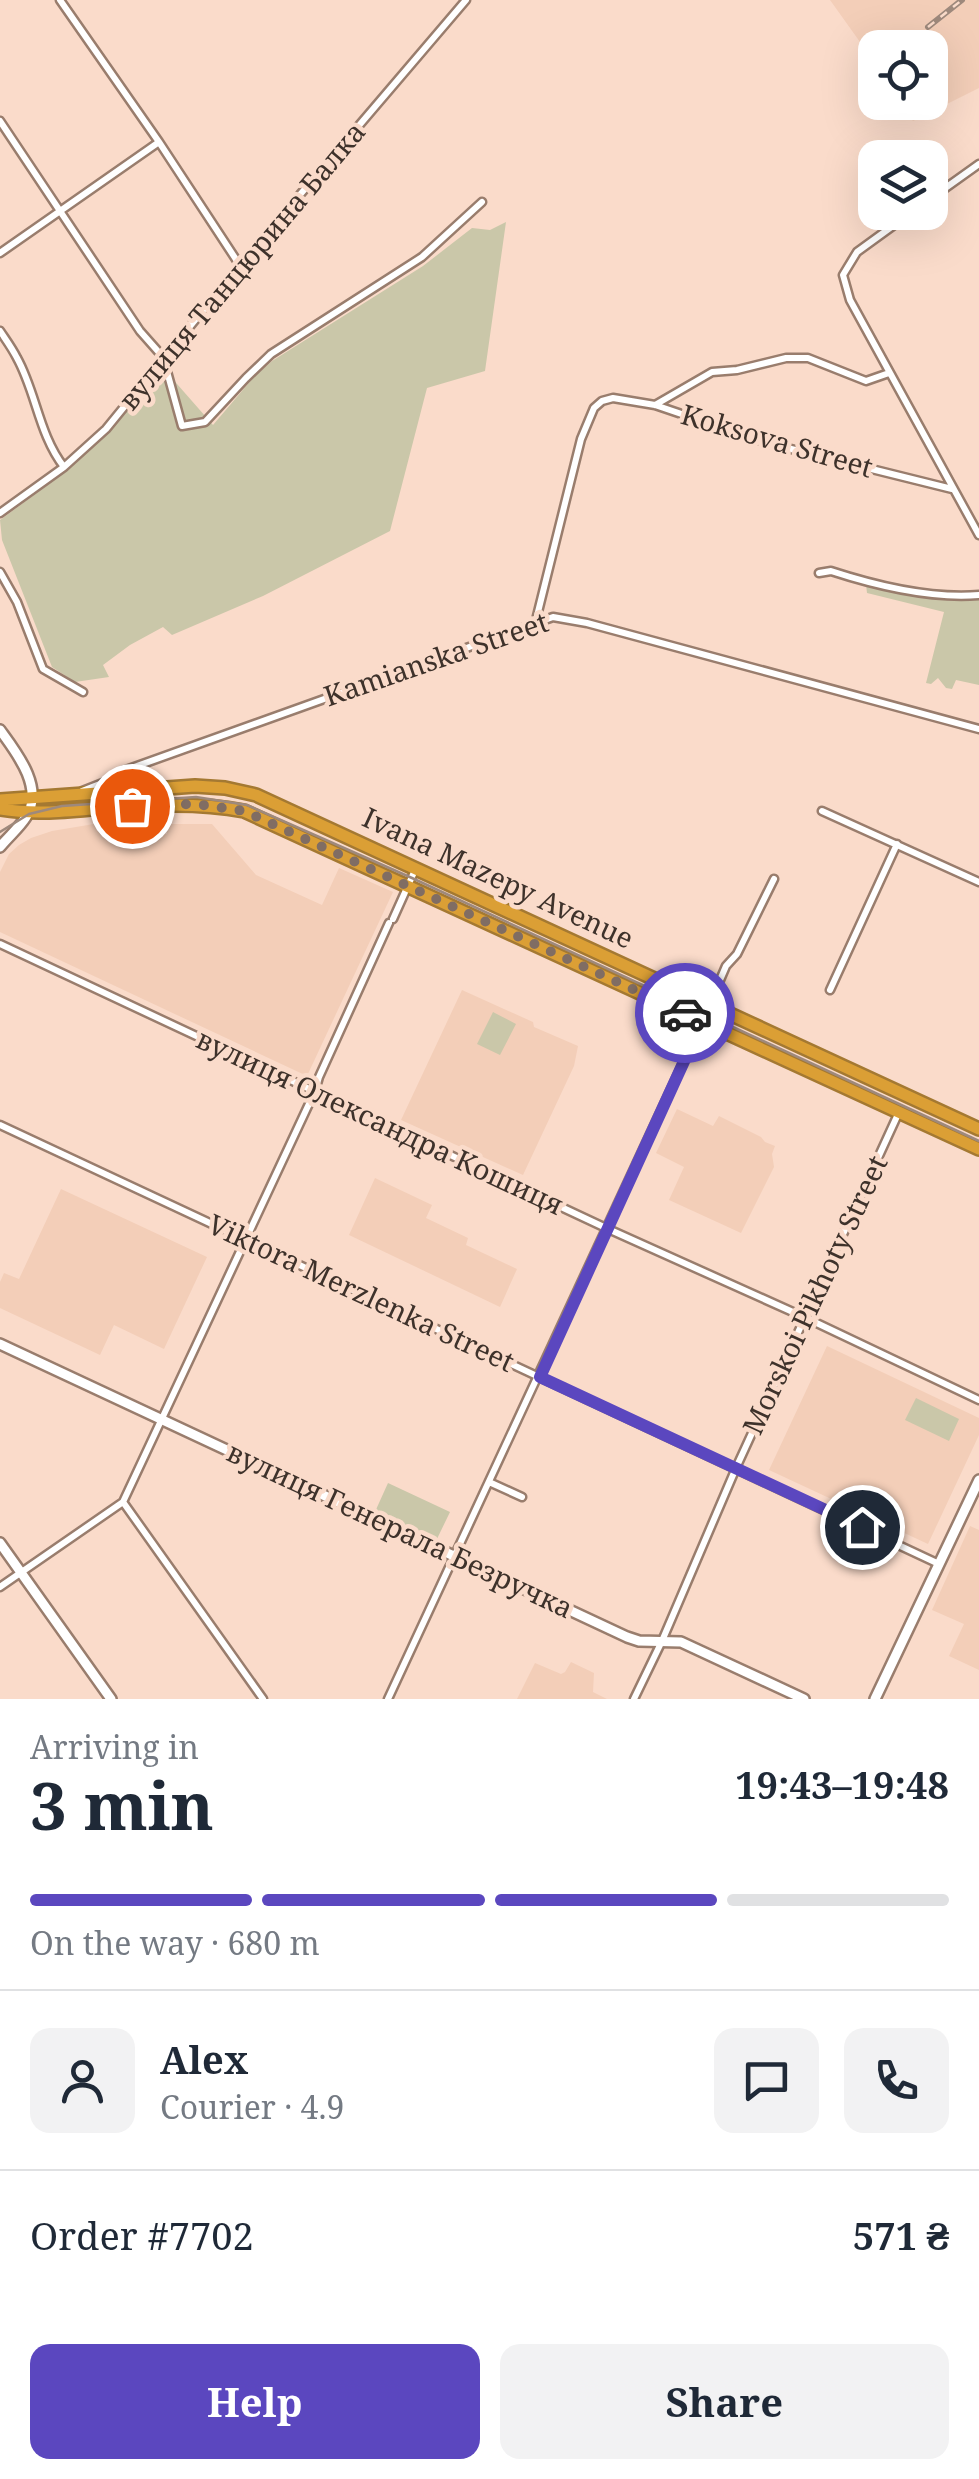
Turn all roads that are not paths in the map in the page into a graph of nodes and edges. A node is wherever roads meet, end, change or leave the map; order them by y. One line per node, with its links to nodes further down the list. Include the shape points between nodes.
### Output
1 (60, 0): 4 (street)
2 (77, 0): 4 (street)
3 (466, 0): 13 (street, вулиця Танцюрина Балка)
4 (67, 9): 6 (street)
5 (0, 121): 10 (street)
6 (160, 142): 10 (street); 13 (street)
7 (979, 164): 8 (street)
8 (948, 186)
9 (482, 202): 15 (street, via 422,258 272,354 205,422 182,426)
10 (61, 211): 12 (street); 15 (street)
11 (887, 230): 16 (street, via 857,252 843,275)
12 (0, 254)
13 (240, 264): 15 (street, вулиця Танцюрина Балка)
14 (0, 331): 18 (street)
15 (162, 357): 18 (street, вулиця Танцюрина Балка, via 106,429)
16 (888, 373): 17 (street, via 866,381 808,358 786,358 712,372); 19 (street)
17 (655, 405): 19 (street, Koksova Street, via 767,443); 25 (street, Koksova Street, via 613,398 594,408)
18 (64, 467): 20 (street, вулиця Танцюрина Балка)
19 (952, 489): 21 (street)
20 (0, 514)
21 (979, 535)
22 (0, 572): 26 (street, via 43,669)
23 (819, 573): 24 (street, via 954,597)
24 (979, 595)
25 (536, 621): 27 (street, Kamianska Street, via 562,616 587,622); 29 (street, Kamianska Street)
26 (82, 692)
27 (979, 728)
28 (0, 730): 30 (street, via 28,772)
29 (75, 793): 30 (highway, Ivana Mazepy Avenue); 37 (highway, Ivana Mazepy Avenue, via 195,786 238,791)
30 (31, 797): 31 (highway, Ivana Mazepy Avenue); 34 (street)
31 (0, 800)
32 (0, 809): 34 (highway, Ivana Mazepy Avenue)
33 (822, 812): 35 (street)
34 (28, 814): 36 (street); 40 (highway, Ivana Mazepy Avenue, via 196,804 244,811)
35 (897, 844): 39 (street); 42 (street)
36 (0, 847)
37 (416, 868): 40 (street); 43 (highway, Ivana Mazepy Avenue)
38 (774, 879): 43 (street)
39 (979, 882)
40 (408, 884): 44 (highway, Ivana Mazepy Avenue); 45 (street)
41 (0, 944): 45 (street, вулиця Олександра Кошиця)
42 (830, 990)
43 (710, 1004): 44 (street); 48 (highway, Ivana Mazepy Avenue)
44 (702, 1022): 46 (highway, Ivana Mazepy Avenue); 50 (street)
45 (315, 1091): 50 (street, вулиця Олександра Кошиця); 51 (street)
46 (899, 1111): 49 (highway, Ivana Mazepy Avenue); 52 (street, Morskoi Pikhoty Street)
47 (0, 1126): 51 (street, Viktora Merzlenka Street)
48 (979, 1129)
49 (979, 1149)
50 (606, 1228): 52 (street, вулиця Олександра Кошиця); 54 (street)
51 (245, 1239): 54 (street, Viktora Merzlenka Street); 56 (street)
52 (804, 1317): 55 (street, вулиця Олександра Кошиця); 57 (street, Morskoi Pikhoty Street)
53 (0, 1344): 56 (street, вулиця Генерала Безручка)
54 (540, 1377): 57 (street, Viktora Merzlenka Street); 59 (street)
55 (979, 1400)
56 (162, 1419): 61 (street); 63 (street, вулиця Генерала Безручка)
57 (736, 1468): 64 (street, Viktora Merzlenka Street); 67 (street, Morskoi Pikhoty Street)
58 (979, 1480): 64 (street)
59 (489, 1482): 60 (street); 63 (street)
60 (522, 1497)
61 (123, 1502): 65 (street); 69 (street)
62 (0, 1542): 65 (street)
63 (455, 1557): 67 (street, вулиця Генерала Безручка, via 639,1642); 70 (street)
64 (939, 1564): 73 (street)
65 (21, 1572): 66 (street); 68 (street)
66 (0, 1587)
67 (662, 1641): 71 (street, Morskoi Pikhoty Street); 72 (street, вулиця Генерала Безручка, via 680,1642)
68 (111, 1699)
69 (264, 1699)
70 (388, 1699)
71 (634, 1699)
72 (804, 1699)
73 (875, 1699)

